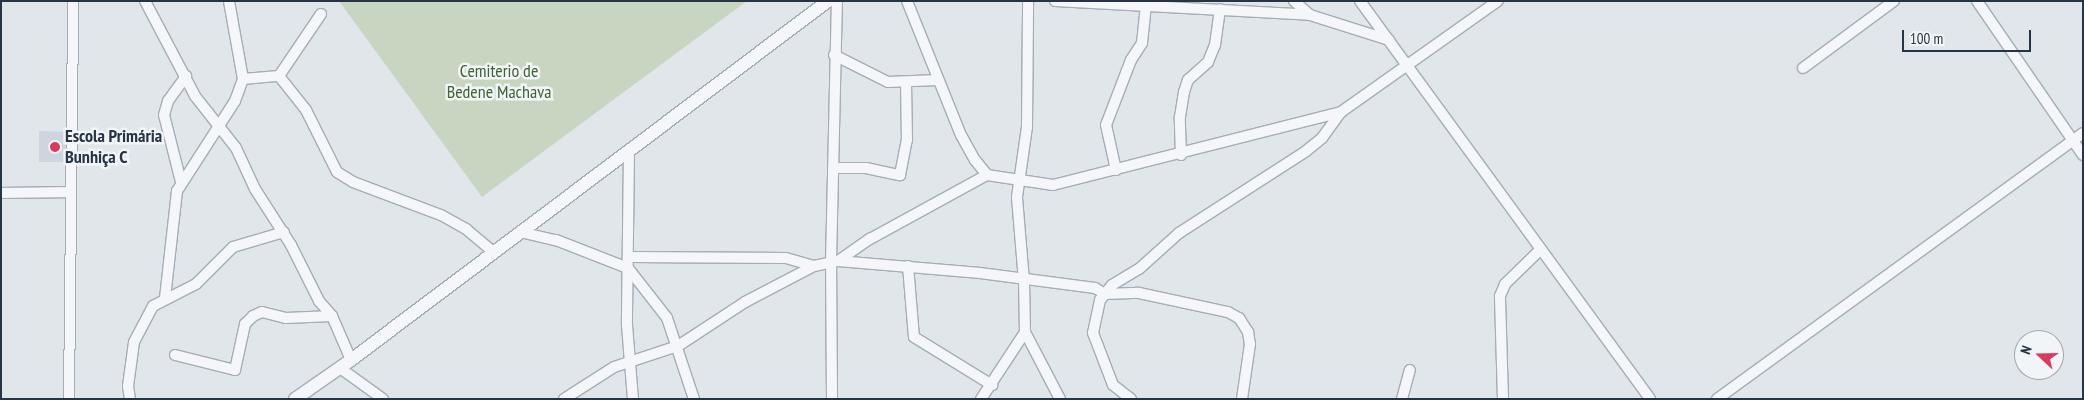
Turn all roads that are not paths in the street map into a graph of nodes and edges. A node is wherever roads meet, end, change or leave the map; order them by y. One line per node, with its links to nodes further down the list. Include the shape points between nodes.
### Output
1 (73, 1): 39 (street)
2 (145, 1): 22 (street)
3 (229, 1): 24 (street)
4 (828, 1): 31 (street)
5 (837, 1): 19 (street)
6 (907, 1): 25 (street)
7 (1028, 1): 37 (street, via 1027,127 1024,159)
8 (1055, 1): 14 (street)
9 (1294, 1): 17 (street)
10 (1360, 1): 18 (street)
11 (1498, 1): 20 (street)
12 (1894, 1): 21 (street)
13 (1977, 1): 30 (street)
14 (1146, 7): 15 (street); 35 (street, via 1142,43 1106,125)
15 (1220, 9): 17 (street); 32 (street, via 1215,45 1208,62 1188,80 1184,92 1180,117)
16 (321, 14): 23 (street)
17 (1310, 15): 18 (street)
18 (1388, 40): 20 (street)
19 (834, 55): 26 (street, via 888,82); 34 (street)
20 (1406, 65): 27 (street); 43 (street)
21 (1803, 68)
22 (186, 76): 28 (street, via 195,96); 38 (street, via 168,101 164,116)
23 (279, 76): 24 (street); 44 (street, via 306,110 337,172 353,182 441,215 466,229)
24 (243, 79): 28 (street, via 236,101)
25 (938, 80): 26 (street); 36 (street, via 960,135)
26 (906, 82): 34 (street, via 907,140 900,175 866,168)
27 (1341, 112): 32 (street); 50 (street, via 1322,138 1306,151 1179,233 1139,269 1112,284)
28 (217, 127): 38 (street); 41 (street, via 236,148 254,190)
29 (2083, 133): 30 (street)
30 (2072, 141): 33 (street); 76 (street)
31 (629, 151): 42 (street); 46 (street)
32 (1181, 155): 35 (street)
33 (2083, 156)
34 (833, 168): 45 (street)
35 (1116, 170): 37 (street, via 1053,185)
36 (987, 175): 37 (street); 45 (street)
37 (1017, 179): 49 (street)
38 (181, 182): 51 (street, via 175,206)
39 (71, 192): 40 (street); 62 (street)
40 (1, 193)
41 (284, 232): 51 (street, via 234,247 196,284); 52 (street, via 319,301)
42 (520, 232): 44 (street); 46 (street)
43 (1541, 250): 74 (street, via 1505,284 1500,296); 75 (street)
44 (493, 252): 56 (street)
45 (834, 262): 47 (street); 48 (street); 69 (street)
46 (629, 263): 47 (street, via 786,258); 54 (street, via 667,318); 57 (street, via 627,325)
47 (814, 266): 54 (street, via 745,302)
48 (908, 266): 49 (street); 60 (street, via 914,337)
49 (1024, 281): 50 (street, via 1095,288); 53 (street)
50 (1104, 294): 71 (street, via 1093,333 1113,386); 72 (street, via 1164,296 1213,311 1228,312 1239,318 1248,332 1250,344)
51 (165, 298): 63 (street, via 149,312 134,342 128,386)
52 (332, 316): 55 (street, via 286,318 262,312 252,316 245,324 235,370); 56 (street)
53 (1025, 332): 60 (street); 70 (street)
54 (678, 346): 57 (street); 68 (street)
55 (175, 355)
56 (351, 360): 58 (street)
57 (631, 362): 66 (street, via 590,380); 67 (street)
58 (340, 368): 64 (street); 65 (street)
59 (1410, 370): 73 (street)
60 (992, 385): 61 (street)
61 (980, 398)
62 (68, 399)
63 (130, 399)
64 (295, 399)
65 (383, 399)
66 (564, 399)
67 (633, 399)
68 (694, 399)
69 (832, 399)
70 (1060, 399)
71 (1131, 399)
72 (1242, 399)
73 (1402, 399)
74 (1503, 399)
75 (1650, 399)
76 (1717, 399)

